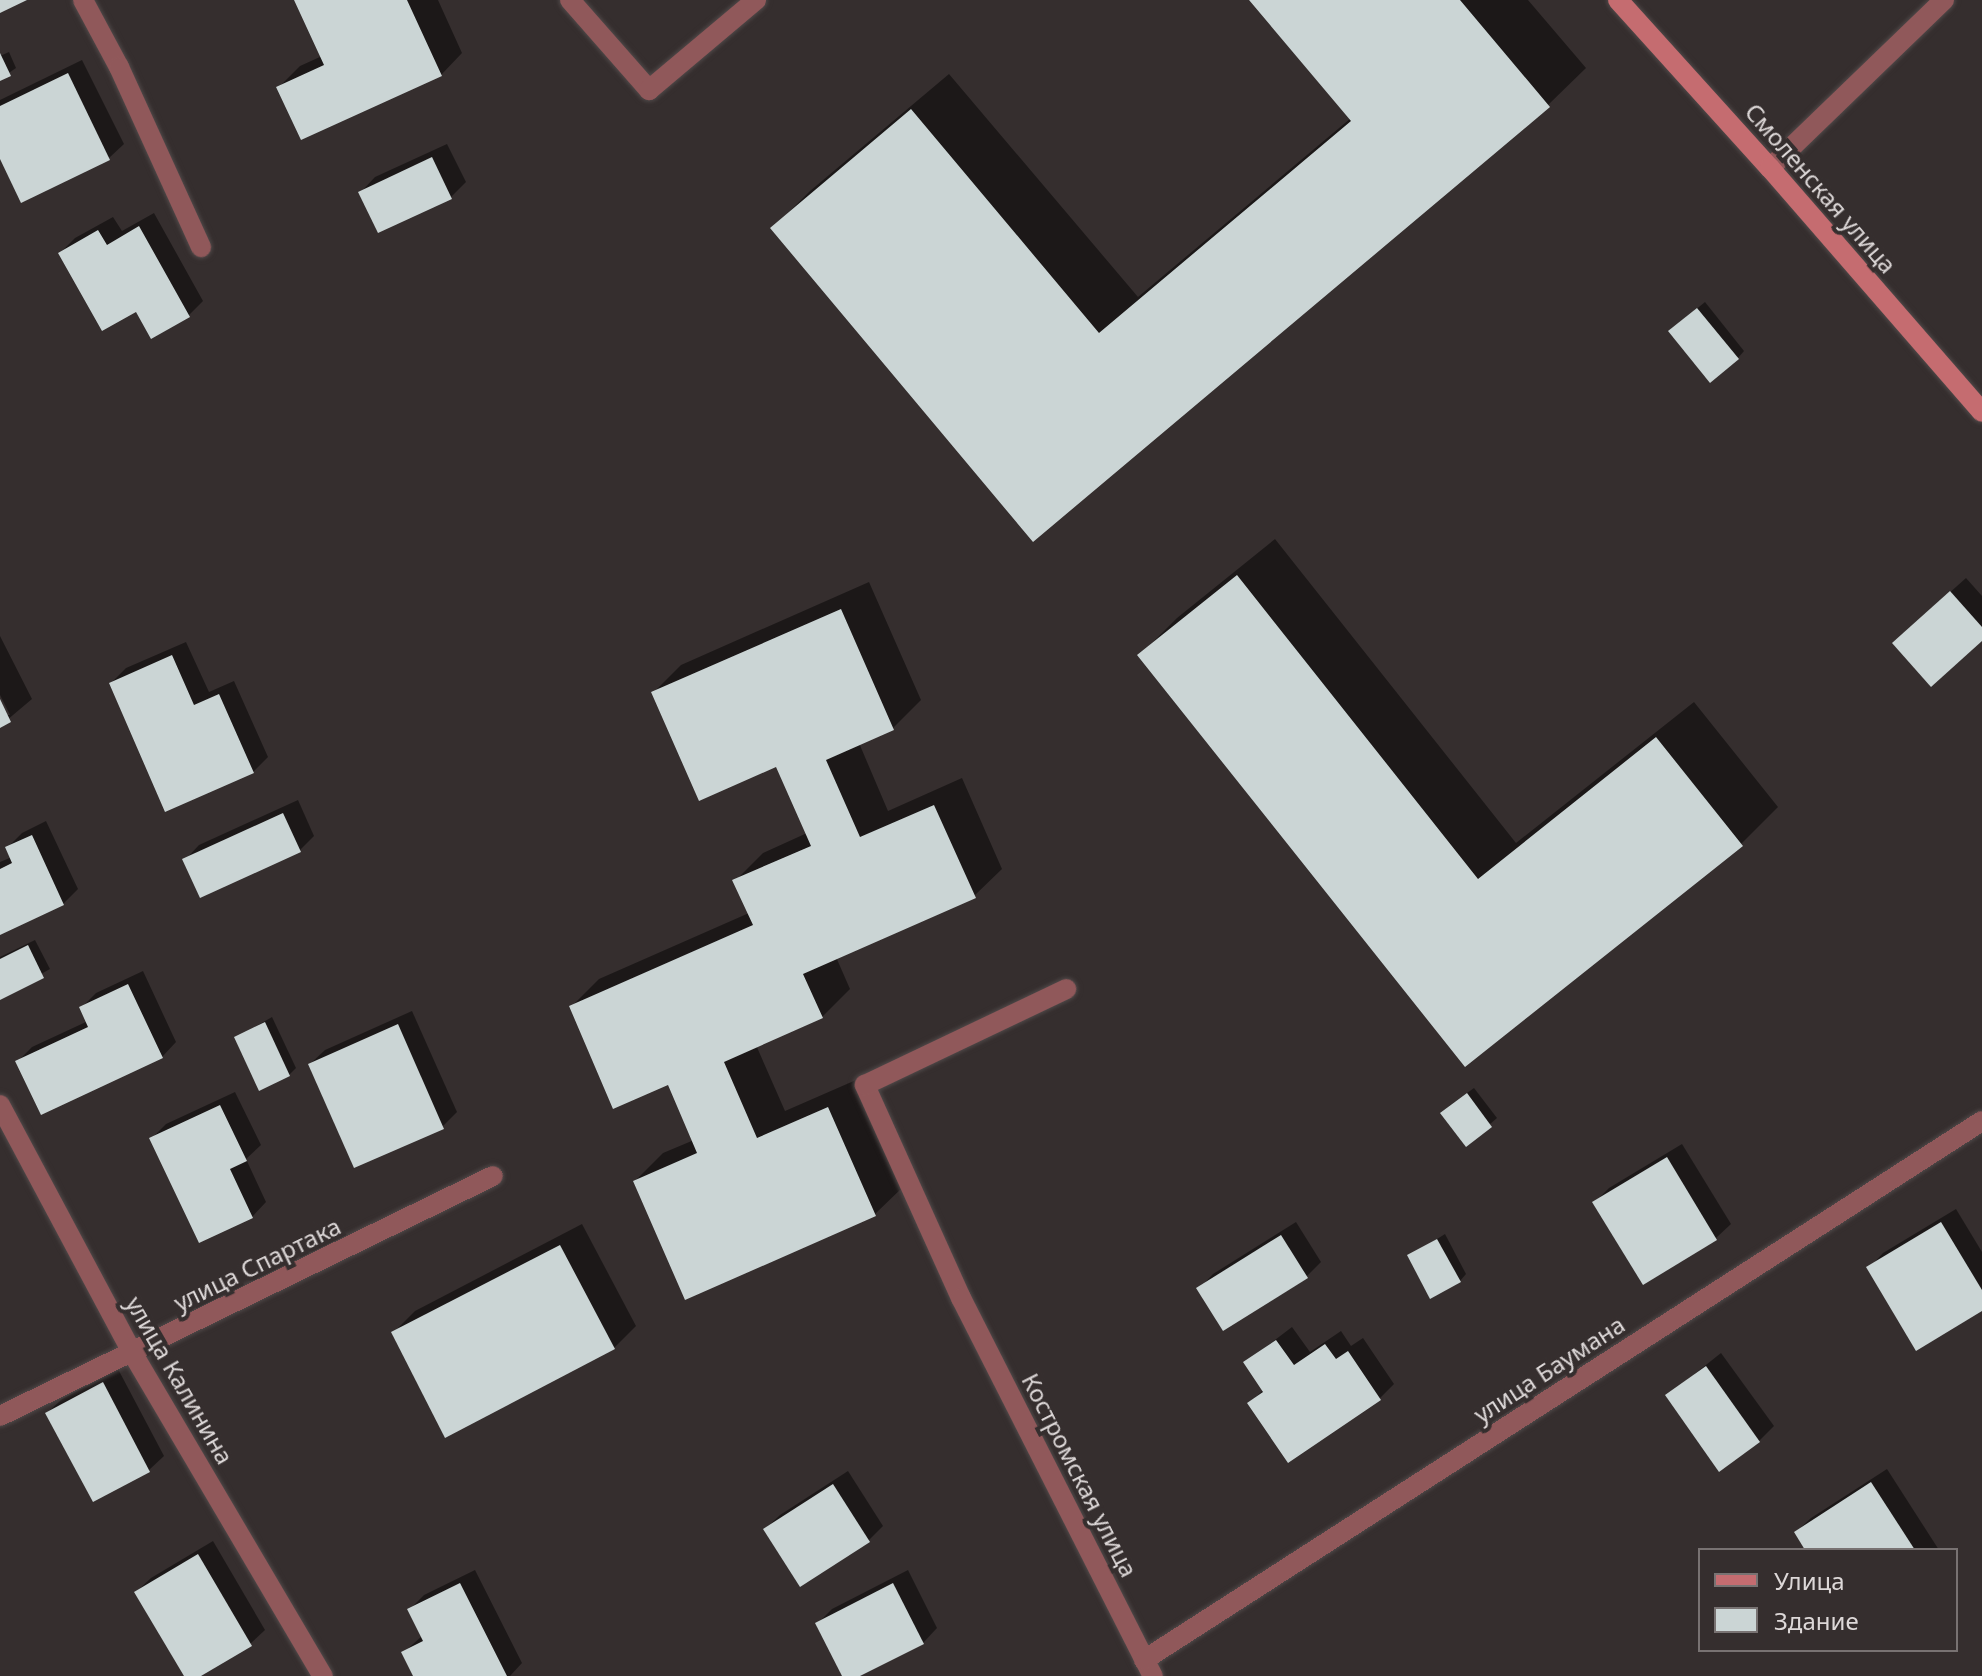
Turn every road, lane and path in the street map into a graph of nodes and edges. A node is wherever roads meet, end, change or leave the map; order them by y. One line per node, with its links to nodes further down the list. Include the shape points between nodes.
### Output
1 (83, 0): 7 (street)
2 (570, 0): 3 (street, via 649,90)
3 (756, 0)
4 (1618, 0): 6 (main road, Смоленская улица)
5 (1944, 0): 6 (street)
6 (1770, 168): 8 (main road, Смоленская улица)
7 (201, 247)
8 (1982, 412)
9 (1066, 989): 15 (street, Костромская улица, via 865,1085 961,1298)
10 (0, 1105): 13 (street, улица Калинина)
11 (1982, 1121): 15 (street, улица Баумана)
12 (493, 1176): 13 (street, улица Спартака)
13 (133, 1354): 14 (street, улица Спартака); 16 (street, улица Калинина)
14 (0, 1416)
15 (1148, 1668)
16 (323, 1676)

